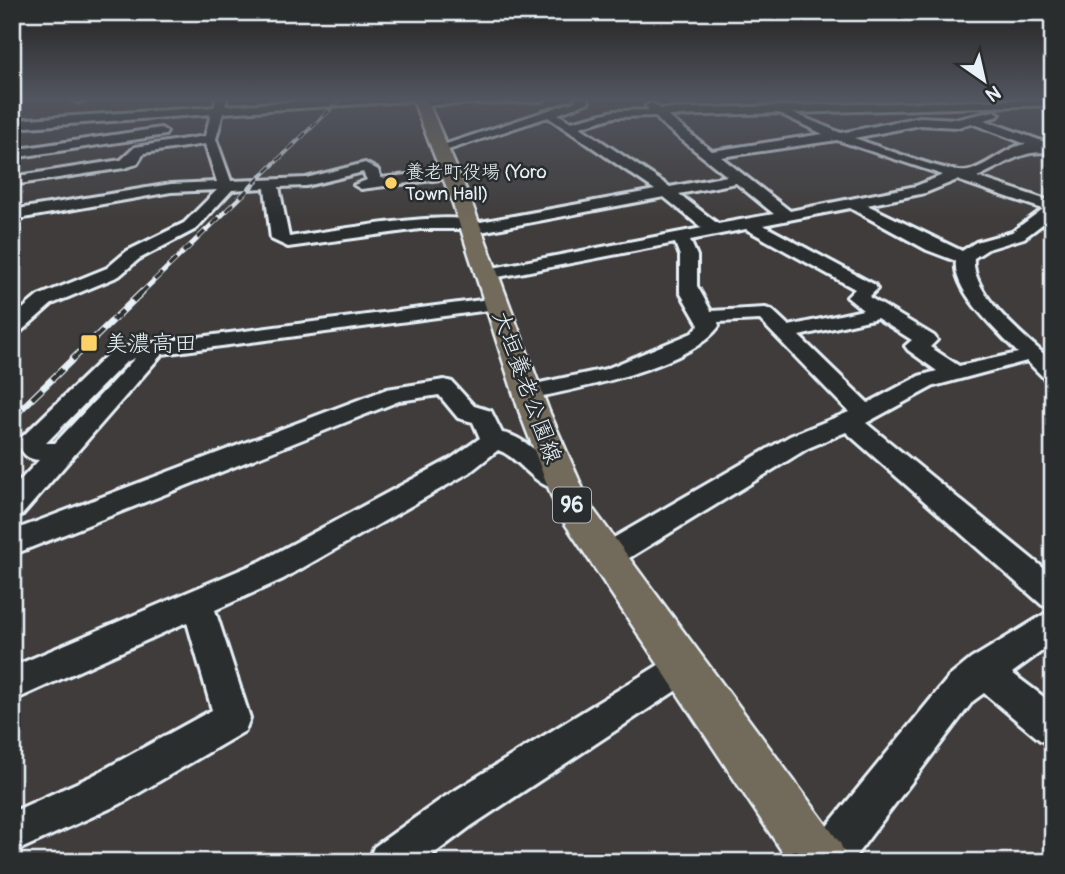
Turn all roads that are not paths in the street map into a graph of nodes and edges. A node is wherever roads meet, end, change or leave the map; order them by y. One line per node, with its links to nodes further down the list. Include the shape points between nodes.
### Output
1 (114, 139): 11 (street)
2 (210, 139): 17 (street, via 141,150 124,163); 18 (street)
3 (434, 139): 13 (main road, 大垣養老公園線 / 96)
4 (495, 139): 13 (street)
5 (592, 139): 20 (street)
6 (690, 139): 12 (street)
7 (820, 139): 12 (street)
8 (848, 139): 15 (street)
9 (1026, 139): 10 (street)
10 (1050, 147): 15 (street, via 1019,149 1008,159)
11 (12, 154)
12 (710, 155): 16 (street)
13 (445, 161): 14 (street); 27 (main road, 大垣養老公園線 / 96)
14 (371, 175): 19 (street, via 306,182); 19 (street, via 301,195)
15 (963, 175): 21 (street); 22 (street)
16 (739, 178): 20 (street); 24 (street)
17 (12, 181)
18 (225, 190): 19 (street); 23 (street, via 162,189); 25 (street, via 149,198); 35 (street, via 190,226 133,255 113,272 45,300)
19 (273, 192): 27 (street, via 279,239 288,242 421,223)
20 (667, 192): 27 (street); 28 (street)
21 (854, 204): 24 (street); 30 (street)
22 (1053, 208): 30 (street, via 1018,235 985,244)
23 (12, 215)
24 (787, 216): 26 (street)
25 (12, 224)
26 (749, 224): 28 (street); 33 (street, via 868,289 856,296)
27 (469, 226): 31 (main road, 大垣養老公園線 / 96)
28 (715, 230): 29 (street)
29 (680, 237): 31 (street); 34 (street, via 688,248 688,285)
30 (965, 258): 32 (street, via 963,278)
31 (493, 289): 40 (main road, 大垣養老公園線 / 96); 45 (street, via 154,350)
32 (974, 294): 37 (street, via 971,301); 39 (street)
33 (880, 311): 36 (street); 38 (street, via 927,340 915,346)
34 (707, 317): 36 (street, via 765,314); 40 (street, via 709,326 699,337 648,361 590,381)
35 (12, 328)
36 (784, 333): 42 (street, via 855,405)
37 (1017, 359): 38 (street); 41 (street)
38 (955, 374): 42 (street, via 927,381)
39 (1053, 374)
40 (529, 392): 44 (main road, 大垣養老公園線 / 96)
41 (1053, 394)
42 (858, 417): 47 (street, via 799,442); 48 (street)
43 (493, 441): 44 (street, via 508,443 552,478); 46 (street, via 483,417 466,412 444,387 395,394); 49 (street, via 461,465 272,570)
44 (561, 480): 47 (main road, 大垣養老公園線 / 96, via 576,513)
45 (12, 506)
46 (12, 544)
47 (606, 557): 51 (main road, 大垣養老公園線 / 96)
48 (1053, 596)
49 (197, 603): 53 (street); 55 (street, via 232,718 106,790)
50 (1053, 624): 52 (street)
51 (683, 666): 56 (street, via 457,811); 57 (main road, 大垣養老公園線 / 96)
52 (983, 671): 54 (street); 57 (street, via 961,689)
53 (12, 684)
54 (1053, 727)
55 (12, 833)
56 (389, 862)
57 (823, 862)

